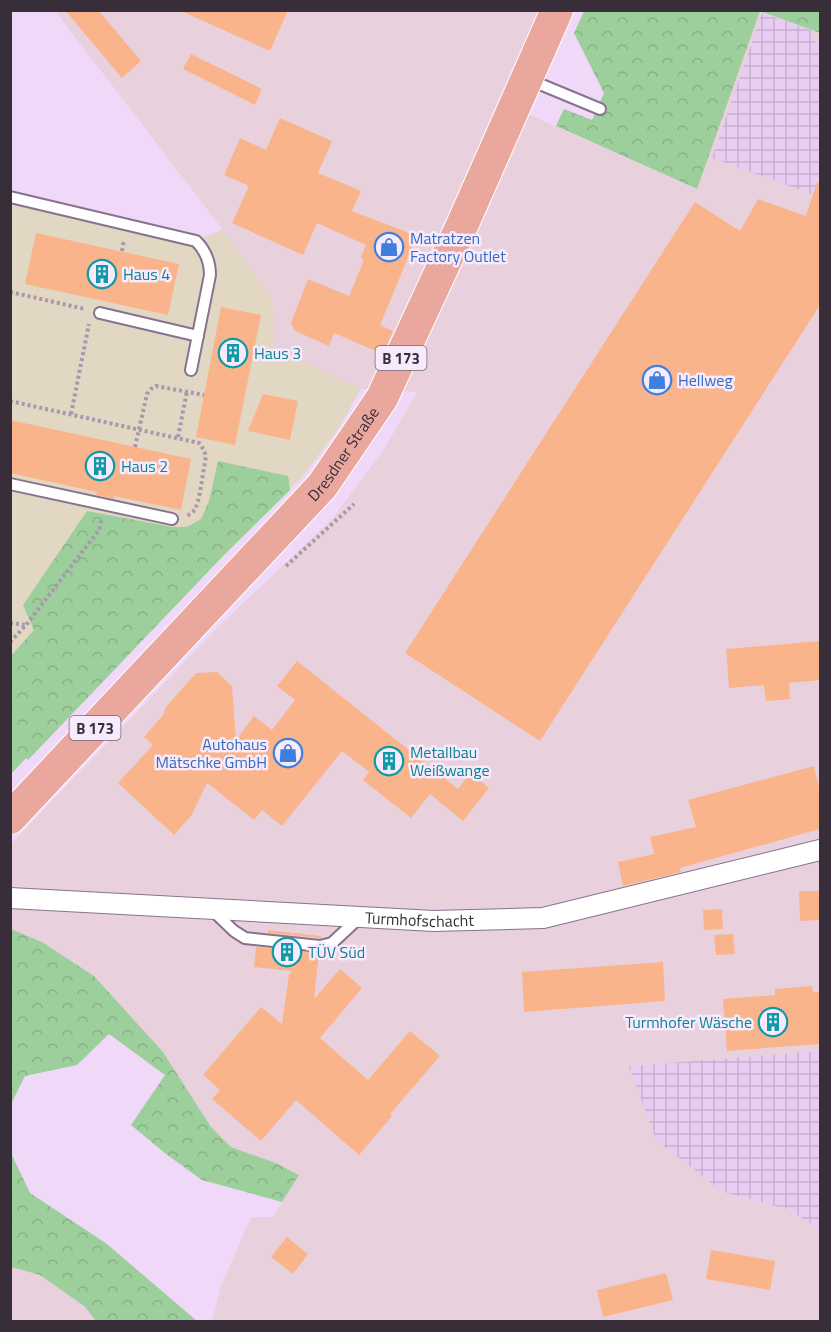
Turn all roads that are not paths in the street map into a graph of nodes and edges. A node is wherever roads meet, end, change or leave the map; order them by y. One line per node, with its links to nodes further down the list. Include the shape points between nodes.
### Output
1 (557, 10): 2 (main road, Dresdner Straße / B 173)
2 (527, 78): 3 (lane); 10 (main road, Dresdner Straße / B 173, via 382,398 322,486)
3 (600, 109)
4 (10, 197): 6 (lane, via 196,240 210,266)
5 (96, 312): 6 (lane)
6 (198, 336): 7 (lane)
7 (191, 370)
8 (10, 484): 9 (lane)
9 (172, 519)
10 (10, 818)
11 (820, 850): 14 (street, Turmhofschacht, via 543,918 434,921)
12 (10, 898): 13 (street, Turmhofschacht)
13 (211, 909): 14 (street, Turmhofschacht); 14 (lane, via 245,938 320,946 332,943)
14 (361, 916)

